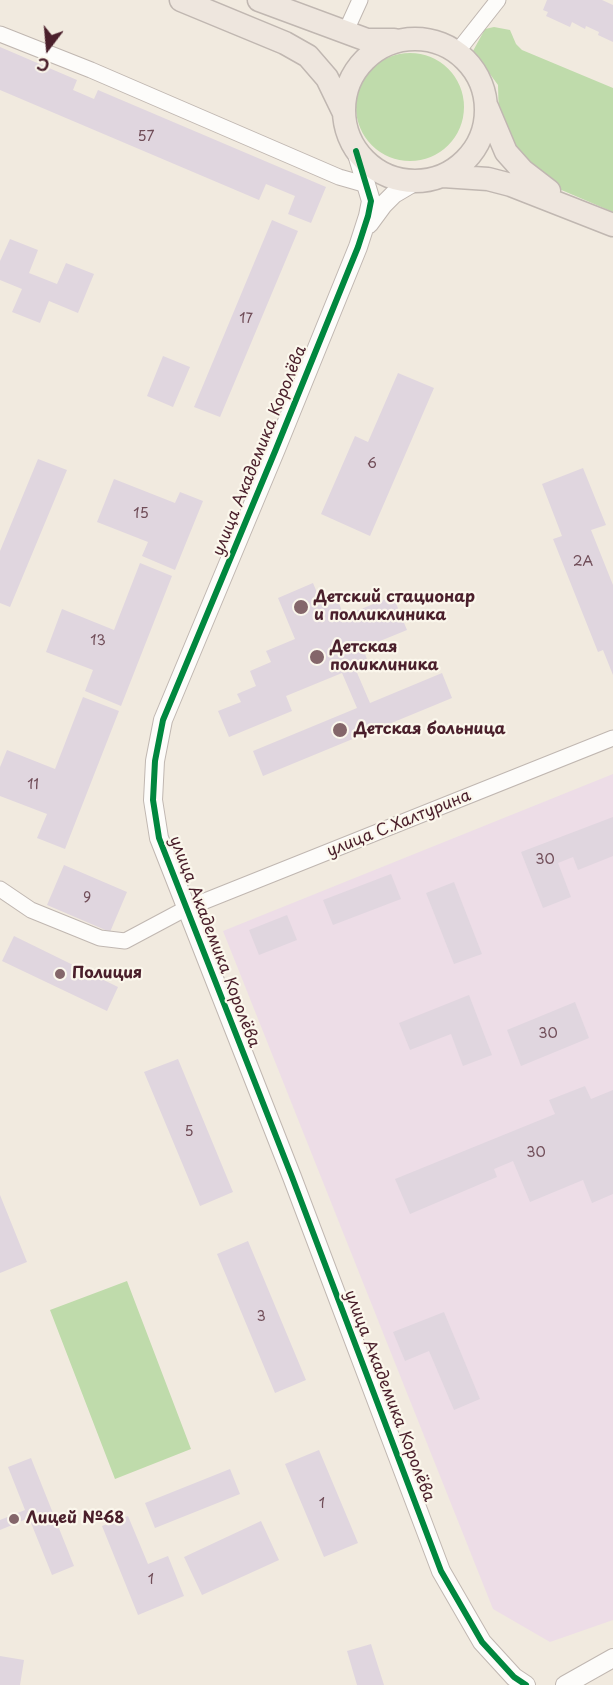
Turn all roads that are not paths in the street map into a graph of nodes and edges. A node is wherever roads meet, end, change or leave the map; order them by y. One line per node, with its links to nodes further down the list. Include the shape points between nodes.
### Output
1 (181, 0): 10 (main road, via 308,56 327,78)
2 (260, 0): 5 (main road)
3 (360, 0): 5 (street)
4 (498, 0): 8 (street)
5 (345, 33): 7 (main road, via 367,40)
6 (0, 34): 14 (street, via 339,177)
7 (399, 40): 8 (main road, via 429,40); 10 (main road, via 365,58 353,74)
8 (457, 52): 9 (main road, via 477,75)
9 (486, 104): 12 (main road, via 483,133 476,147); 15 (main road, via 506,152 523,171 544,188)
10 (343, 111): 11 (main road)
11 (356, 151): 13 (main road, via 384,174); 14 (street, улица Академика Королёва)
12 (443, 176): 13 (main road); 15 (main road, via 511,185)
13 (416, 182): 16 (street, via 382,205)
14 (367, 185): 16 (street, улица Академика Королёва, via 368,216)
15 (605, 222)
16 (358, 247): 19 (street, улица Академика Королёва, via 164,720 155,761 153,800 159,838)
17 (613, 738): 19 (street, улица С.Халтурина)
18 (0, 889): 19 (street, улица С.Халтурина, via 31,910 100,938 125,941)
19 (185, 909): 21 (street, улица Академика Королёва, via 292,1177 441,1571 482,1642)
20 (613, 1658): 22 (street)
21 (526, 1685)
22 (565, 1685)

